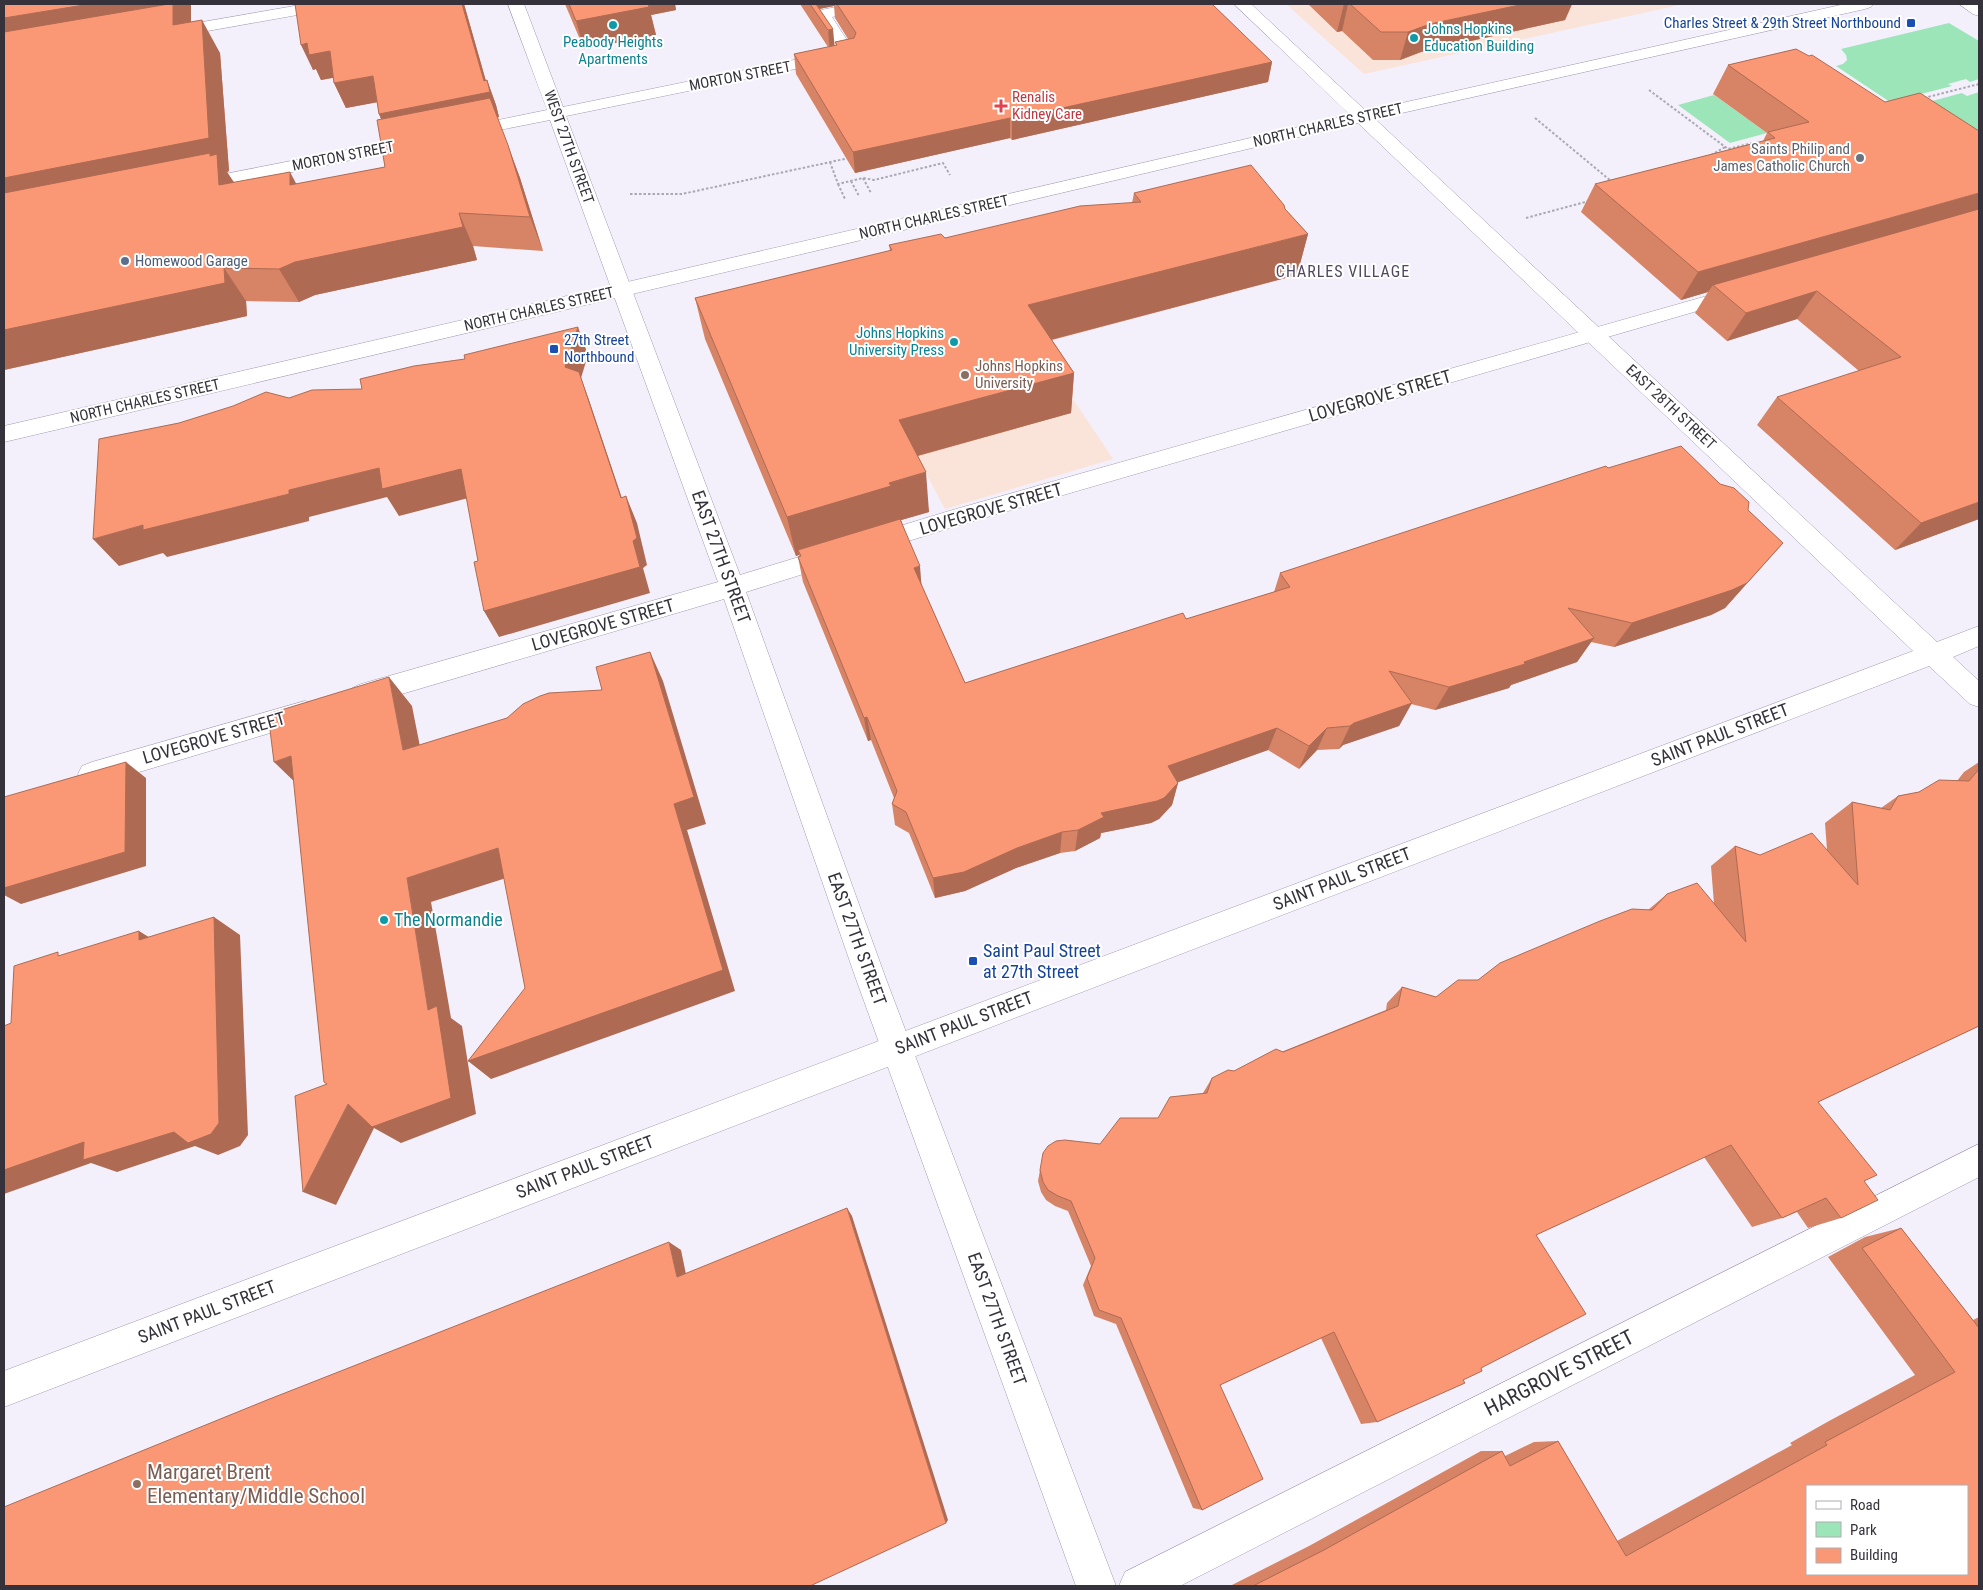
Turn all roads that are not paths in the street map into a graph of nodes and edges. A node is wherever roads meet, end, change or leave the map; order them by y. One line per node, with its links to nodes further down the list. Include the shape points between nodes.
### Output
1 (331, 4): 8 (main road)
2 (516, 4): 9 (main road, WEST 27TH STREET)
3 (874, 4): 9 (main road, MORTON STREET, via 822,14 848,54)
4 (1242, 4): 10 (main road, EAST 28TH STREET)
5 (1865, 4): 10 (main road, NORTH CHARLES STREET)
6 (1967, 4): 7 (main road)
7 (1979, 11)
8 (148, 36)
9 (556, 114): 11 (main road, MORTON STREET); 15 (main road, WEST 27TH STREET)
10 (1363, 116): 15 (main road, NORTH CHARLES STREET); 16 (main road, EAST 28TH STREET)
11 (452, 134)
12 (433, 138): 13 (main road, MORTON STREET)
13 (179, 189)
14 (1752, 289): 16 (main road, LOVEGROVE STREET)
15 (621, 290): 17 (main road, NORTH CHARLES STREET); 18 (main road, EAST 27TH STREET)
16 (1595, 335): 18 (main road, LOVEGROVE STREET, via 967,515); 20 (main road, EAST 28TH STREET)
17 (4, 434)
18 (732, 587): 22 (main road, LOVEGROVE STREET); 23 (main road, EAST 27TH STREET)
19 (1979, 636): 20 (main road, SAINT PAUL STREET)
20 (1934, 653): 21 (main road, EAST 28TH STREET); 23 (main road, SAINT PAUL STREET)
21 (1979, 697)
22 (70, 780)
23 (898, 1049): 25 (main road, SAINT PAUL STREET); 26 (main road, EAST 27TH STREET)
24 (1979, 1160): 27 (main road, HARGROVE STREET)
25 (4, 1389)
26 (1096, 1586)
27 (1138, 1586)

